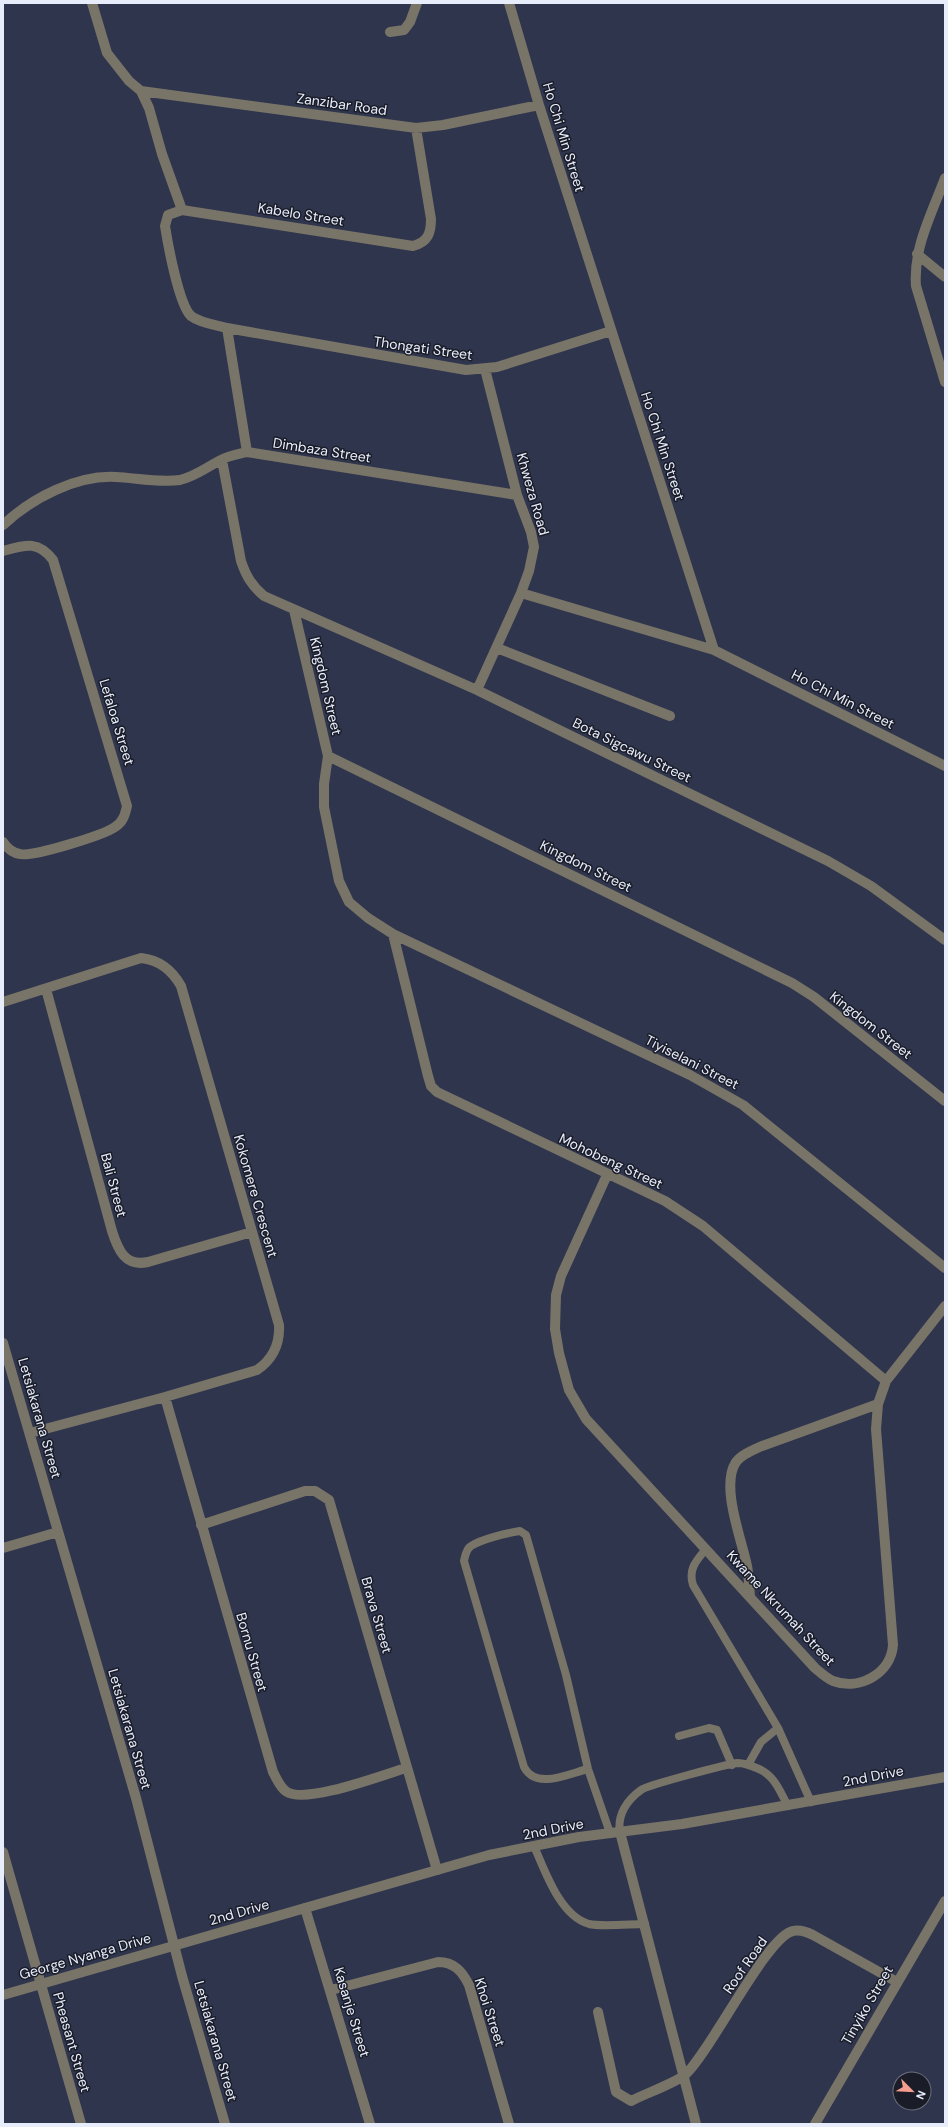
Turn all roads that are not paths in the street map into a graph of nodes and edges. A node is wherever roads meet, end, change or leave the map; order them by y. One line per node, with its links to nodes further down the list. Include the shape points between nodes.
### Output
1 (92, 3): 5 (street, via 107,53 129,81)
2 (418, 3): 4 (street, via 404,30)
3 (509, 3): 6 (street, Ho Chi Min Street)
4 (390, 32)
5 (141, 91): 7 (street, Zanzibar Road); 9 (street, via 156,127 162,154)
6 (539, 106): 7 (street, Zanzibar Road); 13 (street, Ho Chi Min Street)
7 (416, 128): 9 (street, Kabelo Street, via 431,219 430,234 421,244 413,246)
8 (945, 178): 10 (street)
9 (182, 210): 12 (street, Thongati Street, via 168,215 164,222 184,305 191,316)
10 (917, 254): 11 (street); 15 (street, via 916,286)
11 (945, 277)
12 (227, 328): 14 (street, Thongati Street, via 447,368); 16 (street)
13 (611, 331): 14 (street, Thongati Street); 24 (street, Ho Chi Min Street)
14 (485, 369): 18 (street, Khweza Road)
15 (945, 382)
16 (247, 452): 17 (street); 18 (street, Dimbaza Street)
17 (222, 460): 19 (street, via 203,472 178,480 113,477 93,478 70,484 29,506); 22 (street, Bota Sigcawu Street, via 245,575 264,596)
18 (517, 495): 21 (street, Khweza Road, via 534,547 530,571)
19 (3, 525)
20 (3, 551): 29 (street, Lefaloa Street, via 32,545 48,553 53,560 127,806 122,821 109,831 33,854 18,854)
21 (520, 593): 23 (street, Khweza Road); 24 (street)
22 (294, 610): 25 (street, Bota Sigcawu Street); 27 (street, Kingdom Street)
23 (497, 648): 25 (street, Khweza Road); 26 (street)
24 (714, 650): 28 (street, Ho Chi Min Street)
25 (477, 690): 31 (street, Bota Sigcawu Street, via 828,861 871,886)
26 (670, 716)
27 (328, 756): 30 (street, Tiyiselani Street, via 324,807 343,893 356,909); 34 (street, Kingdom Street, via 792,983)
28 (944, 764)
29 (3, 842)
30 (393, 934): 35 (street, Mohobeng Street, via 428,1076 437,1092); 37 (street, Tiyiselani Street, via 677,1068 743,1105)
31 (945, 940)
32 (46, 989): 33 (street, Kokomere Crescent); 36 (street, Kokomere Crescent, via 141,958 163,964 176,976); 36 (street, Bali Street, via 112,1231 126,1258 139,1264)
33 (3, 1002)
34 (945, 1101)
35 (606, 1175): 40 (street, Mohobeng Street, via 665,1201 703,1226); 47 (street, Kwame Nkrumah Street, via 561,1276 556,1295 555,1329 566,1381 574,1401 586,1419)
36 (252, 1232): 41 (street, Kokomere Crescent, via 279,1326 280,1336 273,1354 268,1363 257,1370)
37 (945, 1268)
38 (945, 1306): 40 (street, Kwame Nkrumah Street)
39 (3, 1343): 43 (street, Letsiakarana Street)
40 (886, 1381): 42 (street, Kwame Nkrumah Street)
41 (165, 1397): 43 (street, Kokomere Crescent); 44 (street, Bornu Street)
42 (878, 1404): 48 (street, via 762,1446 736,1461 732,1471 731,1492 747,1566); 48 (street, Kwame Nkrumah Street, via 876,1429 893,1645 889,1663 864,1682 847,1683 827,1678)
43 (30, 1433): 45 (street, Letsiakarana Street)
44 (201, 1525): 53 (street, Bornu Street, via 273,1772 280,1785 287,1792 296,1795 317,1795); 53 (street, Brava Street, via 305,1491 315,1491 329,1500)
45 (58, 1532): 46 (street); 66 (street, Letsiakarana Street, via 136,1798)
46 (3, 1548)
47 (706, 1549): 48 (street, Kwame Nkrumah Street); 49 (lane, via 692,1568 690,1576 693,1585)
48 (750, 1596)
49 (778, 1728): 52 (lane, via 761,1742); 56 (lane)
50 (679, 1736): 51 (lane, via 714,1728 719,1732)
51 (732, 1765): 52 (lane); 58 (lane, via 642,1789 623,1810 619,1823)
52 (748, 1765): 57 (lane, via 760,1769 776,1782)
53 (406, 1768): 62 (street, Brava Street)
54 (588, 1769): 54 (lane, via 566,1675 526,1535 520,1531 508,1533 470,1547 464,1561 524,1767 528,1774 544,1780); 59 (lane)
55 (945, 1777): 56 (street, 2nd Drive)
56 (811, 1802): 57 (street, 2nd Drive)
57 (788, 1806): 58 (street, 2nd Drive)
58 (620, 1832): 59 (street, 2nd Drive); 65 (street)
59 (610, 1833): 60 (street, 2nd Drive)
60 (534, 1846): 62 (street, 2nd Drive, via 489,1855); 65 (lane, via 554,1892 576,1918 590,1924)
61 (3, 1852): 68 (street, Pheasant Street)
62 (437, 1870): 64 (street, 2nd Drive)
63 (945, 1901): 67 (street, Tinyiko Street)
64 (305, 1908): 66 (street, 2nd Drive); 69 (street, Kasanje Street)
65 (645, 1924): 72 (street)
66 (175, 1945): 68 (street, George Nyanga Drive); 74 (street, Letsiakarana Street)
67 (897, 1982): 72 (street, Roof Road, via 813,1935 803,1931 792,1931 769,1950 709,2045); 78 (street, Tinyiko Street)
68 (40, 1983): 70 (street, George Nyanga Drive); 73 (street, Pheasant Street)
69 (331, 1990): 75 (street, Kasanje Street); 76 (street, Khoi Street, via 438,1962 454,1965 469,1985)
70 (3, 1995)
71 (598, 2012): 72 (street, via 616,2092 631,2101)
72 (685, 2075): 77 (street)
73 (81, 2124)
74 (225, 2124)
75 (370, 2124)
76 (509, 2124)
77 (696, 2124)
78 (815, 2124)

